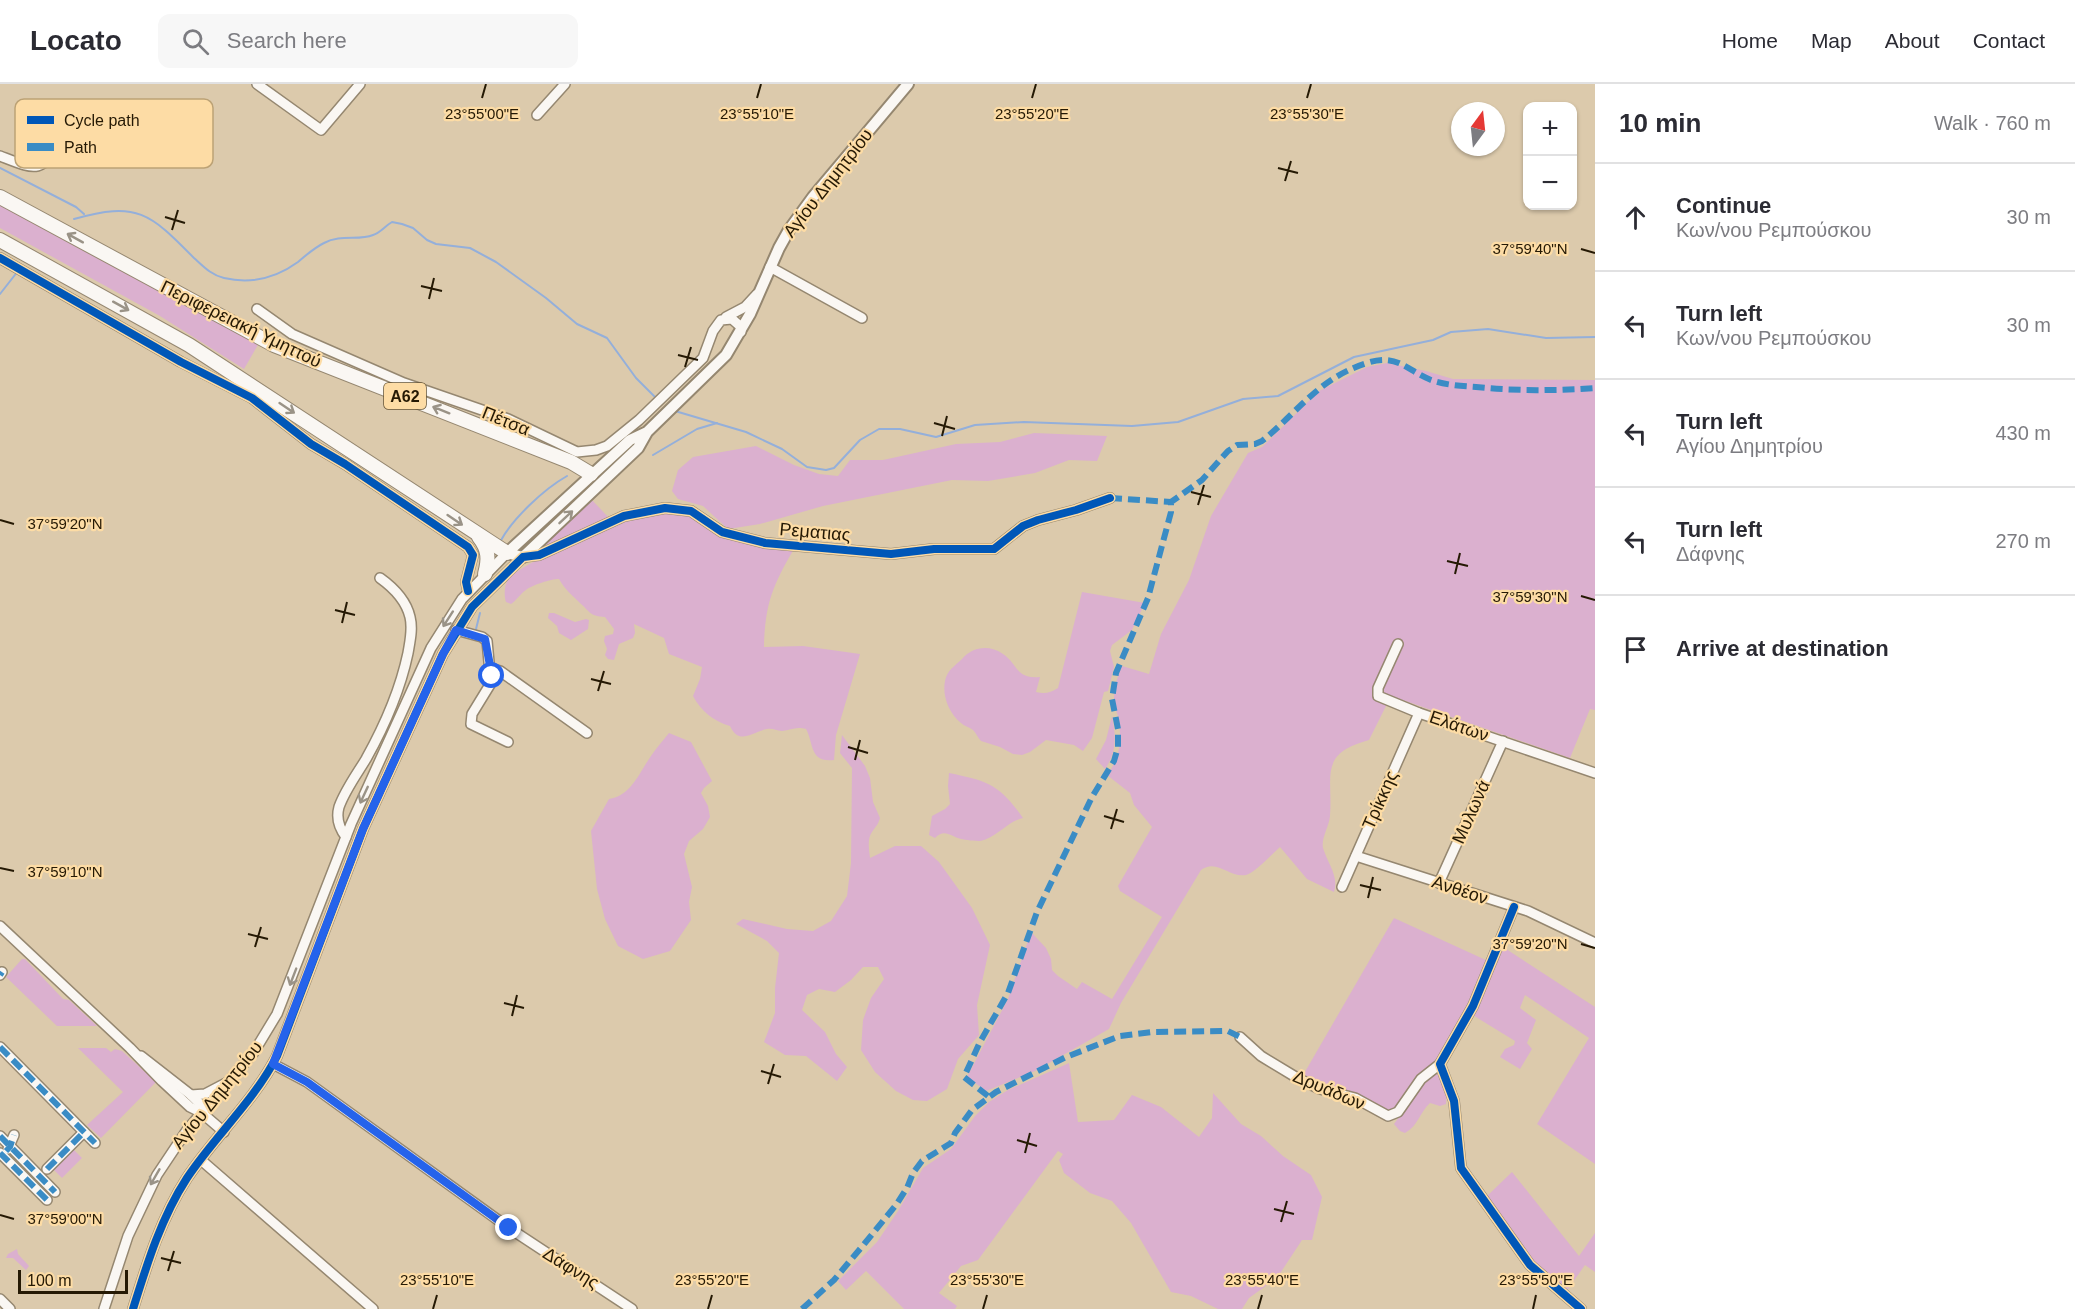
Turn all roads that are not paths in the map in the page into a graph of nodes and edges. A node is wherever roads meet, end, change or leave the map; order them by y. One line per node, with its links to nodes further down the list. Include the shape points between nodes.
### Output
1 (257, 84): 2 (street, via 321,130)
2 (360, 84)
3 (565, 84): 5 (street)
4 (908, 84): 11 (main road, Αγίου Δημητρίου, via 800,213)
5 (537, 115)
6 (0, 156): 7 (street)
7 (15, 161)
8 (0, 197): 17 (highway, Περιφερειακή Υμηττού / Α62, one-way to 8, via 562,458 274,345)
9 (0, 240): 19 (highway, one-way to 19, via 189,345)
10 (0, 258): 24 (street, via 181,362 252,398 310,444 468,547 472,555)
11 (770, 267): 12 (main road, Αγίου Δημητρίου); 14 (street)
12 (761, 290): 15 (street, via 745,307); 16 (main road)
13 (257, 309): 15 (street, Πέτσα, via 292,334 404,383 508,419 577,452 607,446 639,420 697,365)
14 (862, 318)
15 (719, 323): 16 (street)
16 (741, 332): 17 (main road, via 705,377 647,432 630,440)
17 (595, 479): 20 (main road, Αγίου Δημητρίου, via 547,514); 21 (main road, one-way to 17)
18 (1110, 498): 21 (street, Ρεματιας, via 1023,526 994,549 891,554 765,543 722,532 691,511 665,508 624,516 539,555)
19 (478, 535): 20 (highway); 22 (highway, via 487,550)
20 (507, 553): 21 (main road); 22 (street, Αγίου Δημητρίου)
21 (523, 557): 25 (street, Αγίου Δημητρίου, via 481,596)
22 (485, 574): 24 (street, Αγίου Δημητρίου)
23 (380, 578): 33 (street, via 398,593 408,610 411,639 395,701 339,807 339,824)
24 (468, 591): 33 (street, Αγίου Δημητρίου, one-way to 33, via 431,648)
25 (456, 630): 27 (street, via 485,639); 43 (street, Αγίου Δημητρίου, via 363,829)
26 (1398, 644): 28 (street, Ελάτων, via 1378,696)
27 (490, 668): 29 (street, via 500,671); 31 (street, via 490,687 470,721 474,727)
28 (1419, 713): 30 (street, Ελάτων); 34 (street, Τρίκκης)
29 (587, 733)
30 (1503, 741): 32 (street, Ελάτων); 35 (street, Μυλωνά)
31 (508, 742)
32 (1595, 772)
33 (346, 837): 45 (street, Αγίου Δημητρίου, one-way to 45, via 277,1014 254,1052)
34 (1356, 856): 35 (street, Ανθέον); 36 (street, Τρίκκης)
35 (1439, 883): 37 (street, Ανθέον)
36 (1341, 887)
37 (1514, 907): 39 (street, Ανθέον, via 1551,920); 44 (street, Δρυάδων, via 1473,1006)
38 (0, 926): 41 (street)
39 (1595, 943)
40 (1240, 1037): 44 (street, Δρυάδων, via 1261,1056 1299,1079 1355,1098 1385,1116 1398,1112 1421,1079)
41 (130, 1048): 46 (street); 47 (street, via 185,1103)
42 (2, 1051): 48 (street)
43 (273, 1064): 49 (street, Αγίου Δημητρίου); 64 (street, Δάφνης, via 307,1082 509,1228)
44 (1440, 1064): 65 (street, via 1454,1101 1461,1168 1530,1265)
45 (228, 1082): 46 (street, via 205,1094); 47 (street, Αγίου Δημητρίου)
46 (191, 1095): 47 (street, via 199,1102)
47 (202, 1113): 49 (street); 61 (street, Αγίου Δημητρίου, one-way to 61, via 171,1152 144,1198)
48 (84, 1132): 52 (street); 56 (street)
49 (224, 1132): 55 (street, Αγίου Δημητρίου)
50 (14, 1135): 53 (street)
51 (0, 1136): 53 (street)
52 (95, 1143)
53 (10, 1147): 54 (street); 57 (street)
54 (1, 1154): 58 (street)
55 (201, 1160): 62 (street, Αγίου Δημητρίου, via 163,1222); 63 (street)
56 (47, 1169)
57 (55, 1192)
58 (47, 1200)
59 (0, 1299): 60 (street)
60 (10, 1309)
61 (104, 1309)
62 (133, 1309)
63 (373, 1309)
64 (632, 1309)
65 (1581, 1309)

